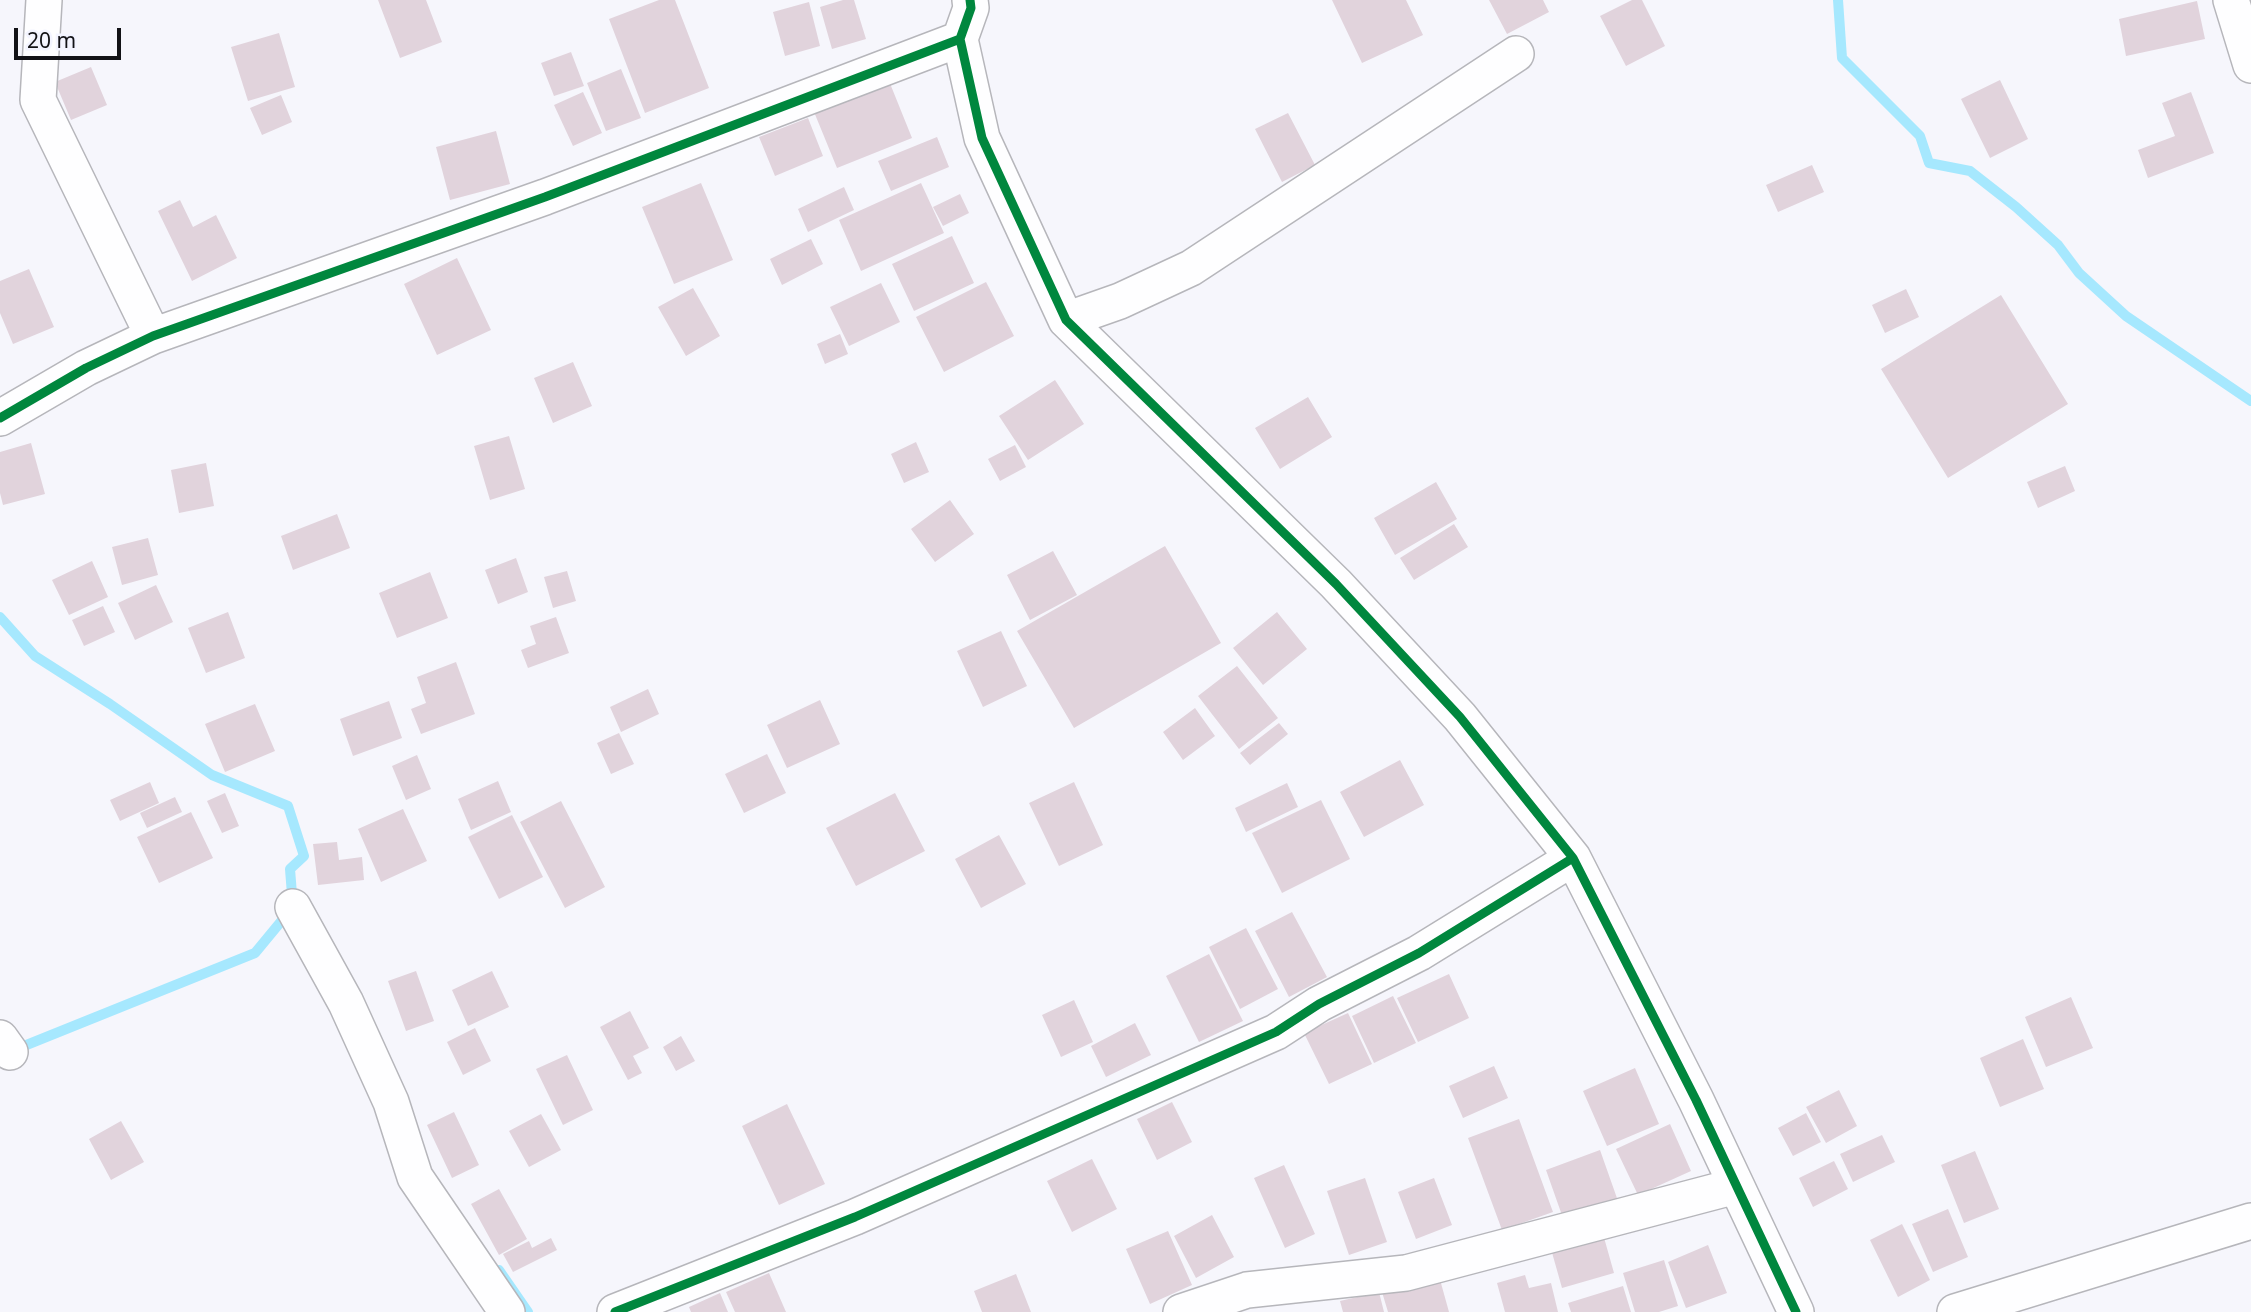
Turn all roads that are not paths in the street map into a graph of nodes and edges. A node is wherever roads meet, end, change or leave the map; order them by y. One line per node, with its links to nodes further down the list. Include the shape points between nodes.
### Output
1 (44, 0): 7 (street, via 38,100)
2 (2231, 0): 5 (street)
3 (973, 12): 6 (street, via 982,138); 7 (street, via 545,197)
4 (1516, 54): 6 (street, via 1191,268)
5 (2251, 65)
6 (1066, 320): 9 (street, via 1336,584 1460,717)
7 (153, 336): 8 (street)
8 (0, 418)
9 (1573, 858): 11 (street); 14 (street, via 1419,953 1319,1004 1276,1032 855,1217)
10 (293, 907): 13 (street, via 346,1003 391,1102 415,1177)
11 (1736, 1186): 15 (street, via 1406,1273 1247,1290); 16 (street)
12 (2251, 1221): 17 (street)
13 (507, 1312)
14 (615, 1312)
15 (1181, 1312)
16 (1796, 1312)
17 (1955, 1312)

